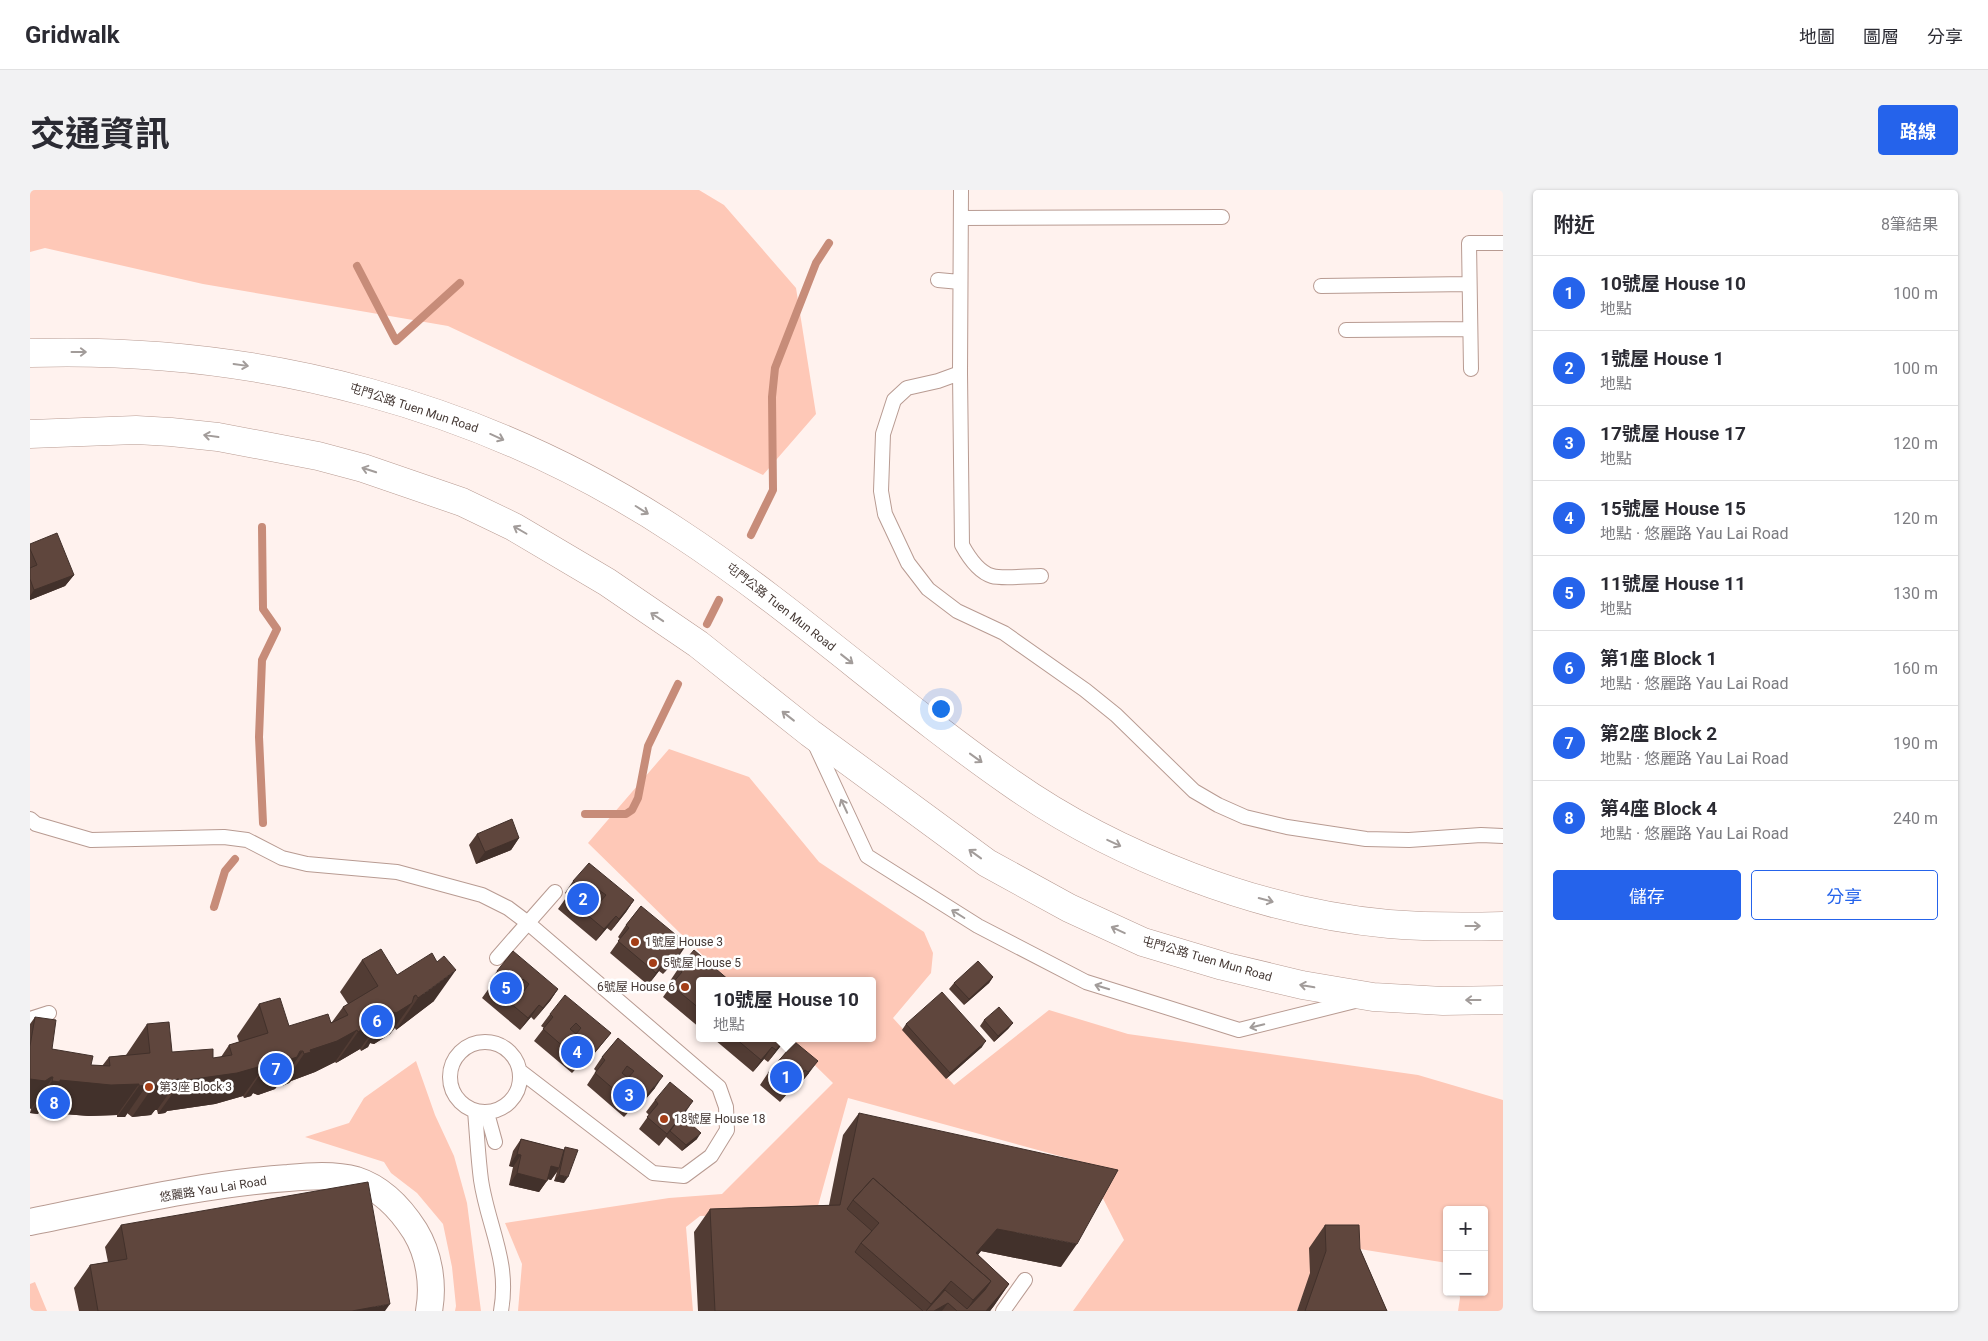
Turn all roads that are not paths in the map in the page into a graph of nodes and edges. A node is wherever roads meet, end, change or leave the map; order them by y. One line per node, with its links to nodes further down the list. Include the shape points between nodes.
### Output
1 (961, 190): 3 (lane)
2 (1222, 217): 3 (lane)
3 (962, 218): 6 (lane)
4 (1503, 243): 7 (lane, via 1469,243)
5 (938, 280): 6 (lane)
6 (960, 282): 13 (lane)
7 (1470, 284): 8 (lane); 9 (lane)
8 (1322, 286)
9 (1470, 329): 10 (lane); 12 (lane)
10 (1346, 330)
11 (30, 353): 21 (highway, 屯門公路 Tuen Mun Road, one-way to 21, via 78,351 165,355 251,366 343,385 486,432 588,479 677,531 1007,781 1106,840 1210,883 1267,901 1326,914 1388,924)
12 (1471, 369)
13 (960, 373): 15 (lane, via 962,545 977,566 992,576); 18 (lane, via 907,388 894,400 883,434 881,491 885,514 908,563 928,589 956,611 1004,633 1085,690 1116,715 1194,791 1245,816 1287,827 1366,839)
14 (30, 434): 16 (highway, 屯門公路 Tuen Mun Road, one-way to 14, via 698,644 607,582 514,526 462,502 318,456 218,437 136,430)
15 (1041, 576)
16 (810, 733): 23 (highway, 屯門公路 Tuen Mun Road, one-way to 16, via 1302,986 1214,963 1143,942 1070,908 987,863); 23 (lane, one-way to 16, via 1239,1030 1086,982 978,926 867,856)
17 (30, 819): 20 (lane, via 36,824 91,840 224,837 247,840 282,858 307,864 397,872 482,894)
18 (1503, 836)
19 (555, 892): 20 (lane)
20 (528, 923): 22 (lane); 27 (lane, via 719,1087 726,1107 727,1130 711,1156 684,1176 653,1173)
21 (1503, 926)
22 (497, 958)
23 (1373, 996): 24 (highway, 屯門公路 Tuen Mun Road, one-way to 23)
24 (1503, 1000)
25 (49, 1013): 26 (lane)
26 (30, 1019)
27 (520, 1072): 28 (lane, via 520,1083 509,1104 498,1110); 28 (lane, via 516,1061 500,1045 482,1043 466,1048 458,1055 452,1065 451,1088 464,1106)
28 (481, 1112): 29 (lane); 33 (lane, via 482,1181 503,1266)
29 (496, 1142)
30 (30, 1222): 32 (street, 悠麗路 Yau Lai Road, via 244,1181 325,1176 355,1180 392,1201 420,1239 427,1254 430,1275)
31 (1025, 1280): 34 (lane)
32 (429, 1311)
33 (501, 1311)
34 (1003, 1311)

